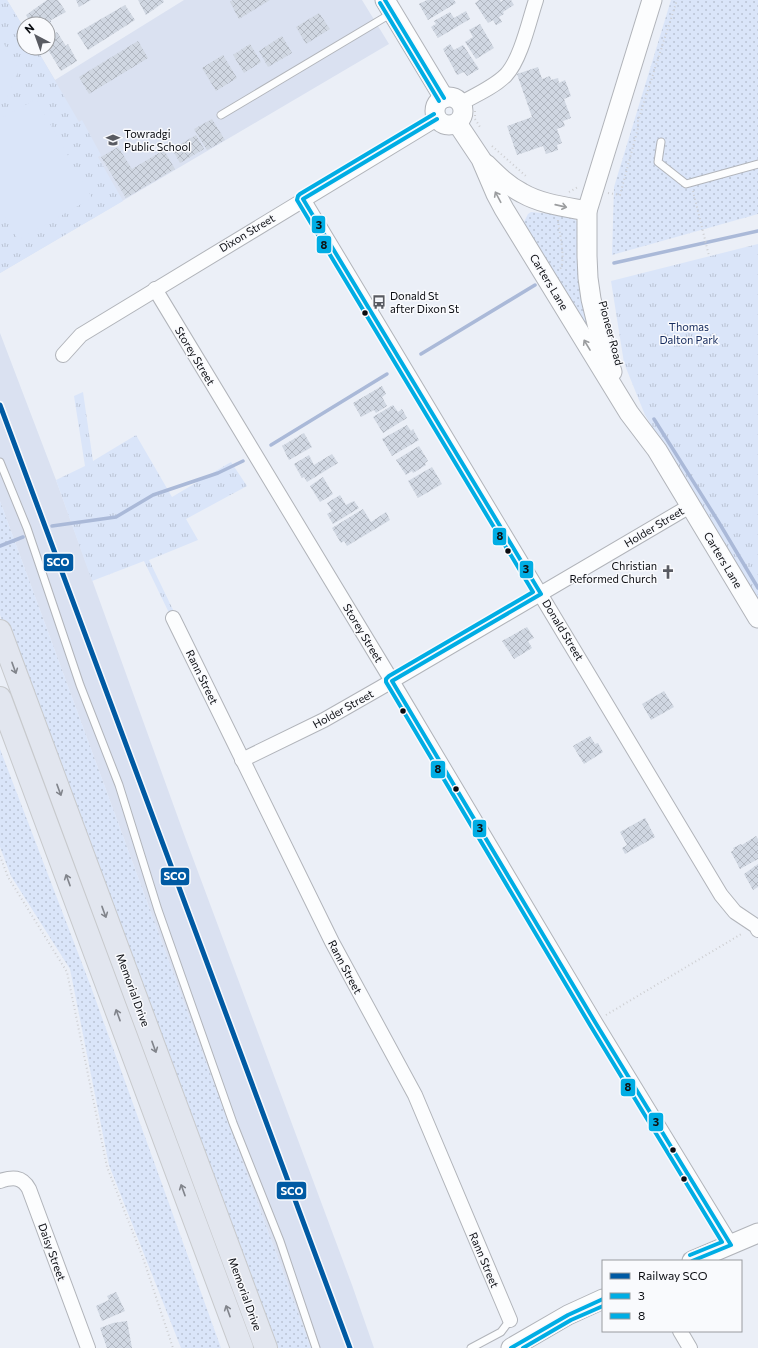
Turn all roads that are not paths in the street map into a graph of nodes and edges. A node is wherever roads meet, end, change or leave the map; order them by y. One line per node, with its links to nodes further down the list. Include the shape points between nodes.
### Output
1 (536, 0): 4 (street, via 513,66 496,83)
2 (652, 0): 13 (main road, Pioneer Road)
3 (389, 6): 4 (main road); 5 (lane)
4 (461, 102): 6 (main road, via 440,100 434,111); 7 (main road, via 464,112)
5 (221, 115)
6 (437, 119): 7 (main road, via 444,125); 11 (street, Dixon Street)
7 (457, 123): 9 (main road, Carters Lane)
8 (661, 142): 10 (lane, via 658,162 686,184)
9 (485, 152): 12 (main road, Carters Lane, via 508,185 523,194); 14 (main road, Carters Lane, one-way to 9, via 496,194)
10 (758, 164)
11 (303, 199): 15 (street, Dixon Street); 22 (street, Donald Street)
12 (552, 199): 13 (main road, Carters Lane, one-way to 13); 14 (main road, via 530,203 520,211 516,219)
13 (587, 212): 17 (main road, Pioneer Road, via 588,278); 19 (main road, Pioneer Road, via 597,229 597,266 604,312 614,349 623,377)
14 (516, 229): 18 (main road, Carters Lane, one-way to 14)
15 (155, 289): 16 (street, Dixon Street, via 81,335); 26 (street, Storey Street)
16 (64, 355)
17 (606, 356): 18 (main road, Carters Lane)
18 (622, 402): 19 (main road, Carters Lane)
19 (657, 450): 21 (main road, Carters Lane)
20 (0, 462): 40 (lane, via 27,528 80,685 119,785 158,910 233,1123 280,1241)
21 (690, 506): 22 (street, Holder Street); 24 (main road, Carters Lane)
22 (541, 594): 26 (street, Holder Street); 29 (street, Donald Street, via 721,895 735,912)
23 (173, 618): 28 (street, Rann Street)
24 (758, 618)
25 (0, 632): 39 (highway, Memorial Drive, one-way to 39)
26 (392, 681): 28 (street, Holder Street, via 324,720); 32 (street, Storey Street)
27 (0, 698): 38 (highway, Memorial Drive, one-way to 27)
28 (242, 760): 35 (street, Rann Street, via 332,942 414,1095)
29 (757, 928)
30 (0, 1181): 37 (street, Daisy Street, via 17,1178 29,1189)
31 (758, 1233): 32 (main road)
32 (731, 1244): 33 (main road)
33 (694, 1260)
34 (602, 1299): 42 (main road, via 568,1315)
35 (510, 1320): 41 (lane, via 501,1332)
36 (681, 1332): 43 (street)
37 (88, 1348)
38 (242, 1348)
39 (266, 1348)
40 (316, 1348)
41 (471, 1348)
42 (511, 1348)
43 (690, 1348)

